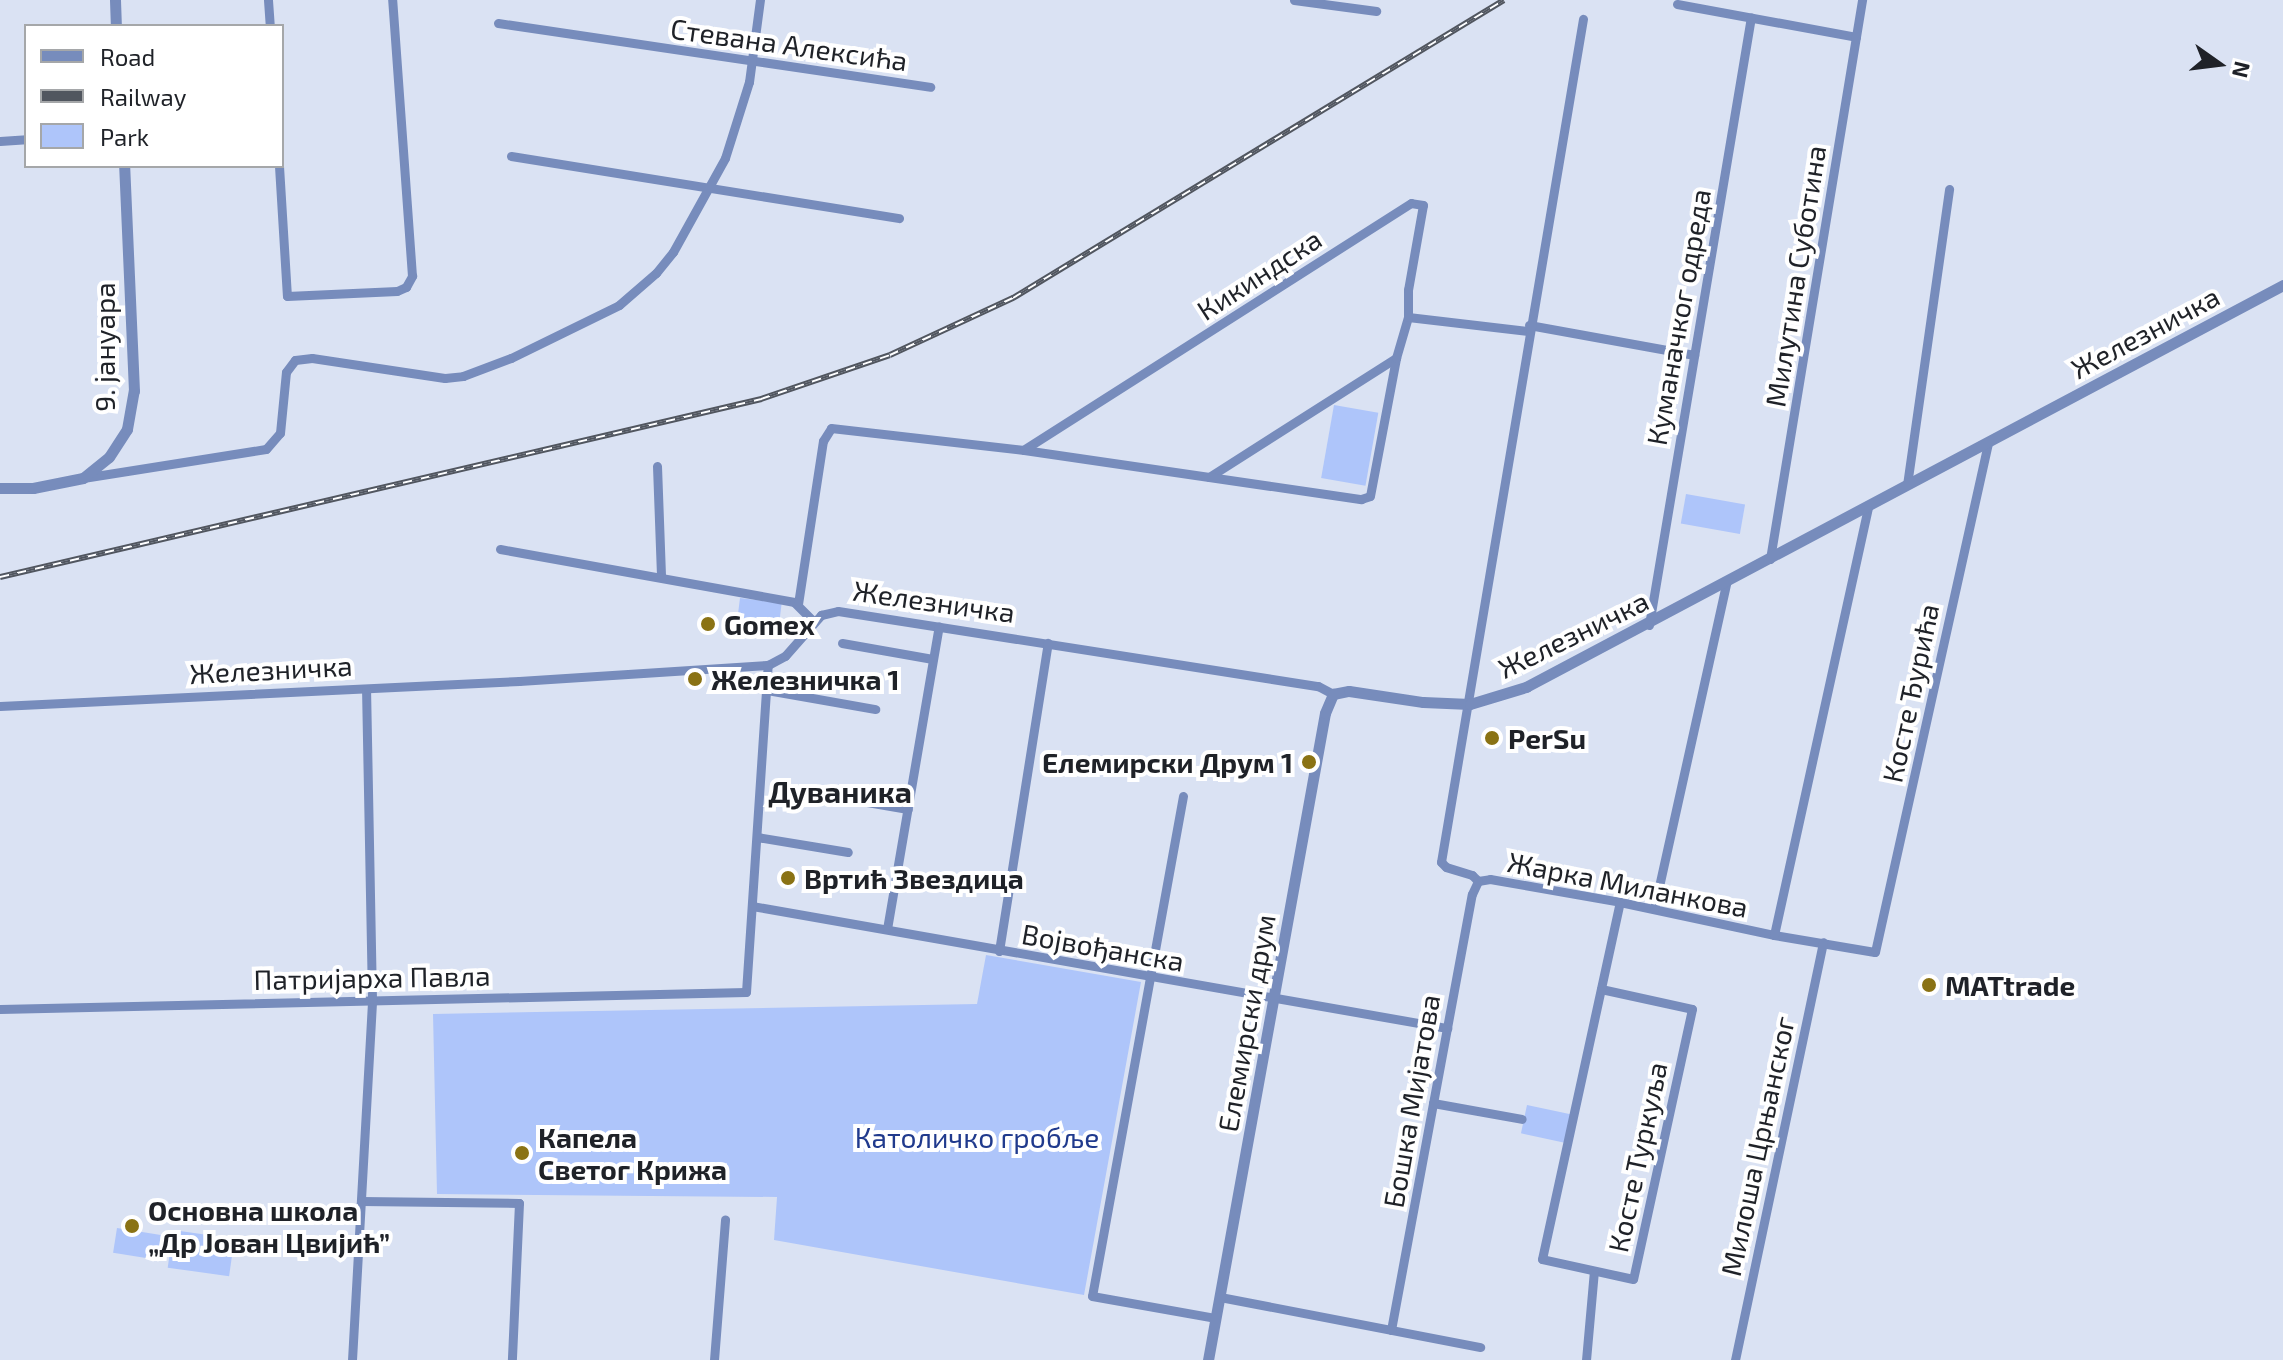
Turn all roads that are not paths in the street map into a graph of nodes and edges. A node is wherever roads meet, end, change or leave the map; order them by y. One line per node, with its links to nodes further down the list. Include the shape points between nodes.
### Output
1 (115, 0): 12 (street)
2 (268, 0): 13 (street)
3 (392, 0): 21 (street, via 412,276 406,287 287,296)
4 (760, 0): 15 (street)
5 (1294, 0): 8 (street)
6 (1862, 0): 14 (street, Милутина Суботина)
7 (1677, 4): 9 (street)
8 (1376, 11)
9 (1751, 17): 14 (street); 28 (street, Куманачког одреда)
10 (1583, 19): 27 (street)
11 (498, 23): 15 (street, Стевана Алексића)
12 (116, 24)
13 (270, 24)
14 (1856, 37): 39 (street, Милутина Суботина)
15 (752, 61): 16 (street, Стевана Алексића); 22 (street, via 740,119)
16 (930, 87)
17 (24, 139): 18 (street)
18 (0, 141)
19 (511, 156): 22 (street)
20 (124, 168): 34 (street, 9. јануара, via 131,416 116,449)
21 (279, 168)
22 (711, 187): 24 (street); 34 (street, via 673,252 630,297 511,358 445,378 312,358 295,360 286,372 280,433 266,449)
23 (1949, 189): 35 (street)
24 (899, 218)
25 (2283, 285): 30 (street, Железничка)
26 (1408, 317): 27 (street); 29 (street); 31 (street, Кикиндска, via 1423,207 1415,202)
27 (1529, 328): 28 (street); 53 (street)
28 (1694, 355): 44 (street, Куманачког одреда)
29 (1396, 358): 33 (street); 33 (street, via 1370,496 1361,499)
30 (1988, 443): 35 (street, Железничка); 69 (street, Косте Ђурића)
31 (1024, 450): 33 (street); 42 (street, via 831,428 823,441)
32 (657, 466): 40 (street)
33 (1209, 477)
34 (83, 478): 36 (street, 9. јануара, via 51,486)
35 (1907, 485): 37 (street, Железничка)
36 (0, 488)
37 (1868, 506): 39 (street, Железничка); 66 (street)
38 (500, 549): 40 (street)
39 (1770, 559): 41 (street, Железничка)
40 (661, 575): 42 (street)
41 (1726, 583): 44 (street, Железничка); 64 (street)
42 (798, 604): 43 (street, Железничка)
43 (814, 622): 45 (street, Железничка, via 829,612 846,611); 49 (street, Железничка, via 785,656)
44 (1649, 625): 53 (street, Железничка, via 1526,687)
45 (939, 626): 47 (street, Железничка); 48 (street)
46 (842, 643): 48 (street)
47 (1048, 643): 52 (street, Железничка, via 1318,686); 68 (street)
48 (933, 659): 58 (street)
49 (768, 665): 50 (street, Железничка); 51 (street)
50 (366, 689): 54 (street, Железничка); 72 (street)
51 (767, 690): 55 (street); 59 (street)
52 (1333, 694): 53 (street, Железничка, via 1349,691); 73 (street, Елемирски друм, via 1325,713)
53 (1470, 704): 61 (street, Жарка Миланкова, via 1441,862)
54 (0, 706)
55 (875, 709)
56 (826, 795): 58 (street)
57 (1183, 796): 70 (street)
58 (908, 809): 65 (street)
59 (757, 837): 60 (street); 63 (street)
60 (848, 852)
61 (1478, 881): 62 (street, Жарка Миланкова); 75 (street, Бошка Мијатова)
62 (1620, 902): 64 (street, Жарка Миланкова); 71 (street, Косте Туркуља)
63 (752, 906): 65 (street, Војвођанска); 72 (street, Патријарха Павла, via 746,992)
64 (1654, 909): 66 (street, Жарка Миланкова)
65 (887, 929): 68 (street, Војвођанска)
66 (1774, 935): 67 (street, Жарка Миланкова)
67 (1823, 942): 69 (street, Жарка Миланкова); 90 (street, Милоша Црњанског)
68 (999, 951): 70 (street, Војвођанска)
69 (1875, 952)
70 (1150, 978): 73 (street, Војвођанска); 82 (street, via 1092,1296)
71 (1601, 989): 80 (street, Косте Туркуља, via 1542,1259); 80 (street, Косте Туркуља, via 1692,1009 1633,1279)
72 (372, 999): 74 (street, Патријарха Павла); 78 (street)
73 (1276, 999): 75 (street, Војвођанска); 81 (street, Елемирски друм)
74 (0, 1009)
75 (1447, 1028): 76 (street, Бошка Мијатова)
76 (1433, 1103): 77 (street); 83 (street, Бошка Мијатова)
77 (1522, 1119)
78 (361, 1201): 85 (street); 86 (street, via 519,1203)
79 (725, 1219): 87 (street)
80 (1594, 1271): 89 (street)
81 (1220, 1297): 82 (street, Елемирски друм); 83 (street)
82 (1216, 1318): 88 (street, Елемирски друм)
83 (1391, 1330): 84 (street)
84 (1480, 1347)
85 (352, 1360)
86 (512, 1360)
87 (714, 1360)
88 (1208, 1360)
89 (1586, 1360)
90 (1735, 1360)

